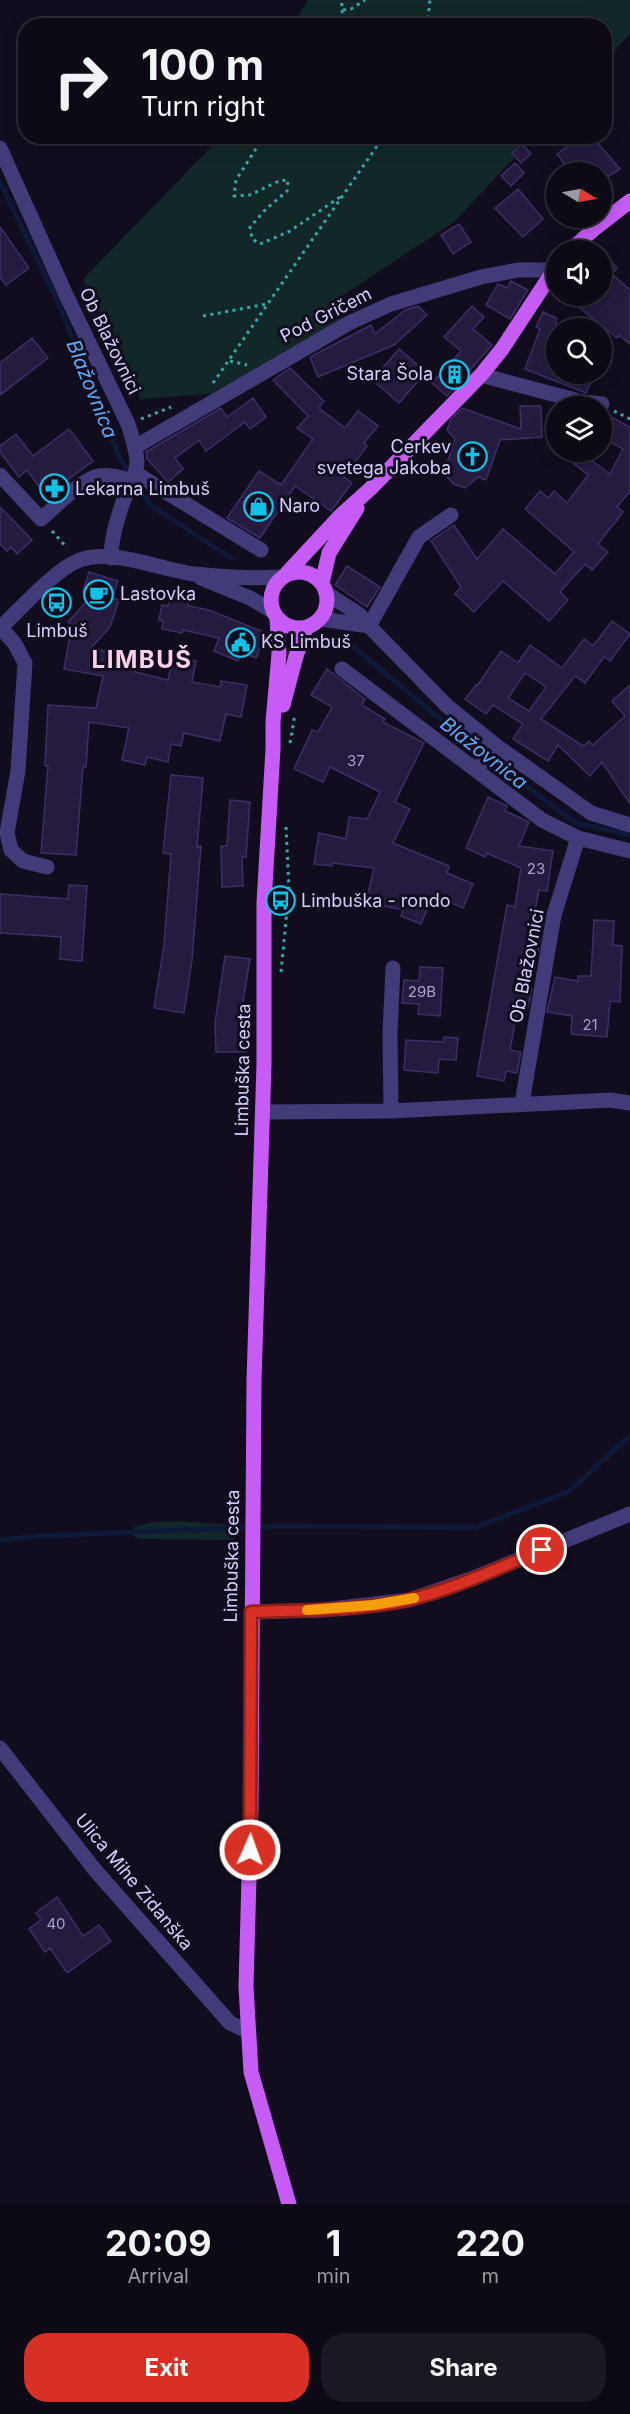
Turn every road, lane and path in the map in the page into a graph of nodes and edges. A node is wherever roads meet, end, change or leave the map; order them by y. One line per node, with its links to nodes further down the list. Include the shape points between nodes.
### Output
1 (341, 0): 4 (path)
2 (364, 0): 4 (path)
3 (430, 0): 6 (path)
4 (343, 10): 5 (path)
5 (338, 18)
6 (428, 18)
7 (259, 144): 10 (path, via 237,180 234,196 250,195 288,180 287,191 250,227 252,239 260,244 290,231)
8 (378, 144): 10 (path)
9 (0, 148): 21 (street, Ob Blažovnici)
10 (344, 194): 15 (path)
11 (630, 201): 12 (main road)
12 (582, 240)
13 (546, 269): 22 (street, Pod Gričem, via 481,277 391,304 349,323)
14 (546, 283): 17 (main road)
15 (267, 304): 16 (path); 18 (path)
16 (203, 316)
17 (481, 375): 19 (street); 24 (main road)
18 (211, 385)
19 (560, 396)
20 (178, 404): 21 (path)
21 (128, 424): 22 (street, Ob Blažovnici)
22 (132, 468): 26 (street, via 87,481); 28 (street); 29 (street, via 111,543)
23 (0, 475): 26 (street)
24 (370, 489): 31 (main road); 32 (main road, via 329,553)
25 (452, 515): 35 (street, via 419,537)
26 (41, 519): 27 (path)
27 (68, 550)
28 (261, 550)
29 (111, 558): 30 (street); 36 (street, via 78,561)
30 (193, 574): 31 (street, via 251,579); 33 (street, via 250,598)
31 (284, 575): 32 (main road, via 308,573 316,576); 33 (main road, via 272,592)
32 (324, 588): 34 (main road, via 325,610); 35 (street)
33 (274, 615): 37 (main road, via 289,627); 41 (main road, via 279,654)
34 (321, 619): 35 (street); 37 (main road)
35 (369, 626): 42 (street, via 447,706)
36 (0, 628): 48 (street, via 25,663 18,771 7,833 11,850 22,861)
37 (306, 628): 41 (main road, via 289,678)
38 (342, 669): 43 (street)
39 (297, 705): 40 (path)
40 (289, 747)
41 (273, 749): 54 (main road, Limbuška cesta, via 264,903)
42 (496, 749): 43 (street); 45 (street, via 591,813)
43 (478, 767): 46 (street, via 542,820)
44 (285, 819): 50 (path, via 289,889)
45 (630, 825)
46 (578, 838): 47 (street); 51 (street, Ob Blažovnici, via 554,915)
47 (630, 850)
48 (47, 867)
49 (393, 968): 53 (street)
50 (280, 981)
51 (522, 1103): 52 (street); 53 (street)
52 (630, 1103)
53 (391, 1111): 54 (street)
54 (263, 1112): 56 (main road, Limbuška cesta)
55 (630, 1514): 56 (street, via 409,1600 322,1610)
56 (251, 1612): 58 (main road, Limbuška cesta)
57 (0, 1748): 58 (street, Ulica Mihe Zidanška, via 95,1870 230,2023)
58 (247, 2031): 59 (main road, Limbuška cesta, via 251,2072)
59 (289, 2204)

